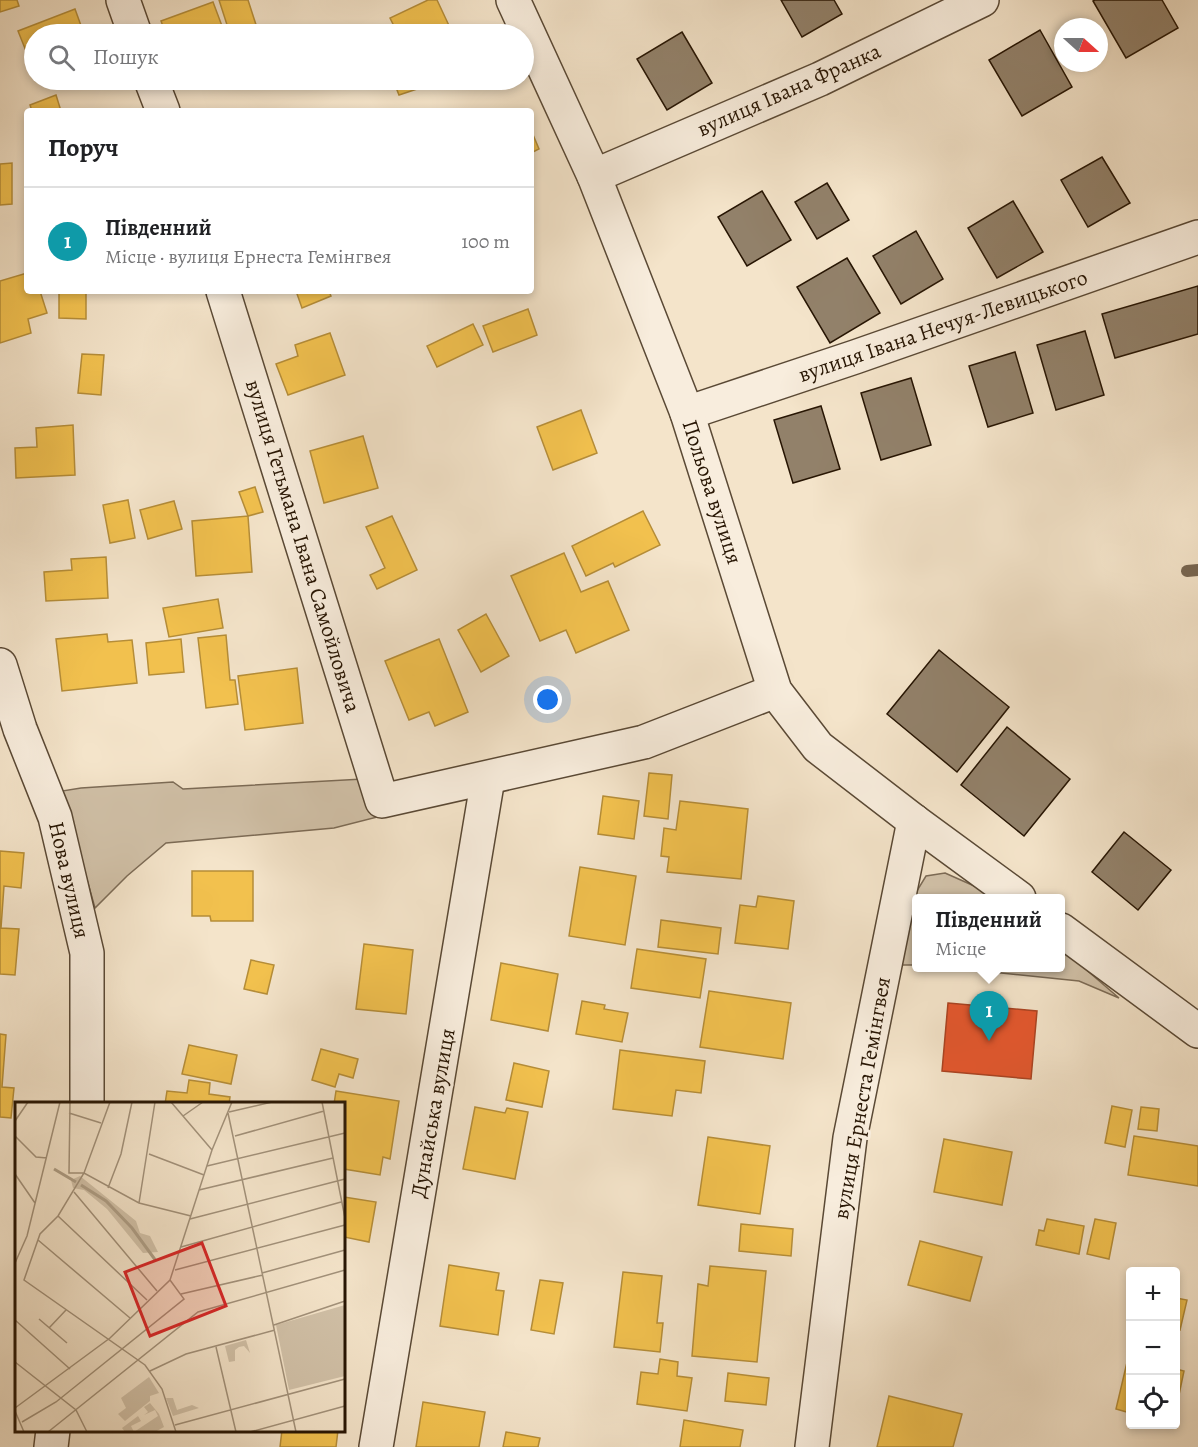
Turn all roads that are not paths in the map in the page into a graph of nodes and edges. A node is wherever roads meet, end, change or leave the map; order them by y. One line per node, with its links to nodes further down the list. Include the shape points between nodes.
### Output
1 (123, 0): 4 (street)
2 (513, 0): 5 (street, Польова вулиця)
3 (982, 0): 9 (street, вулиця Івана Франка, via 820,79)
4 (131, 24)
5 (524, 24)
6 (534, 46): 9 (street, Польова вулиця)
7 (155, 90): 8 (street)
8 (162, 108)
9 (594, 176): 12 (street, Польова вулиця)
10 (1198, 237): 12 (street, вулиця Івана Нечуя-Левицького)
11 (224, 294): 15 (street, вулиця Гетьмана Івана Самойловича, via 382,801)
12 (687, 413): 14 (street, Польова вулиця)
13 (0, 665): 20 (street, Нова вулиця, via 55,817 87,953)
14 (775, 691): 15 (street, via 644,742); 16 (street, Польова вулиця, via 818,747)
15 (488, 778): 23 (street, Дунайська вулиця)
16 (914, 821): 17 (street, Польова вулиця); 24 (street, вулиця Ернеста Гемінгвея, via 850,1138)
17 (1013, 894)
18 (1065, 933): 19 (street)
19 (1198, 1031)
20 (87, 1102)
21 (52, 1432): 22 (street)
22 (51, 1447)
23 (376, 1447)
24 (812, 1447)

